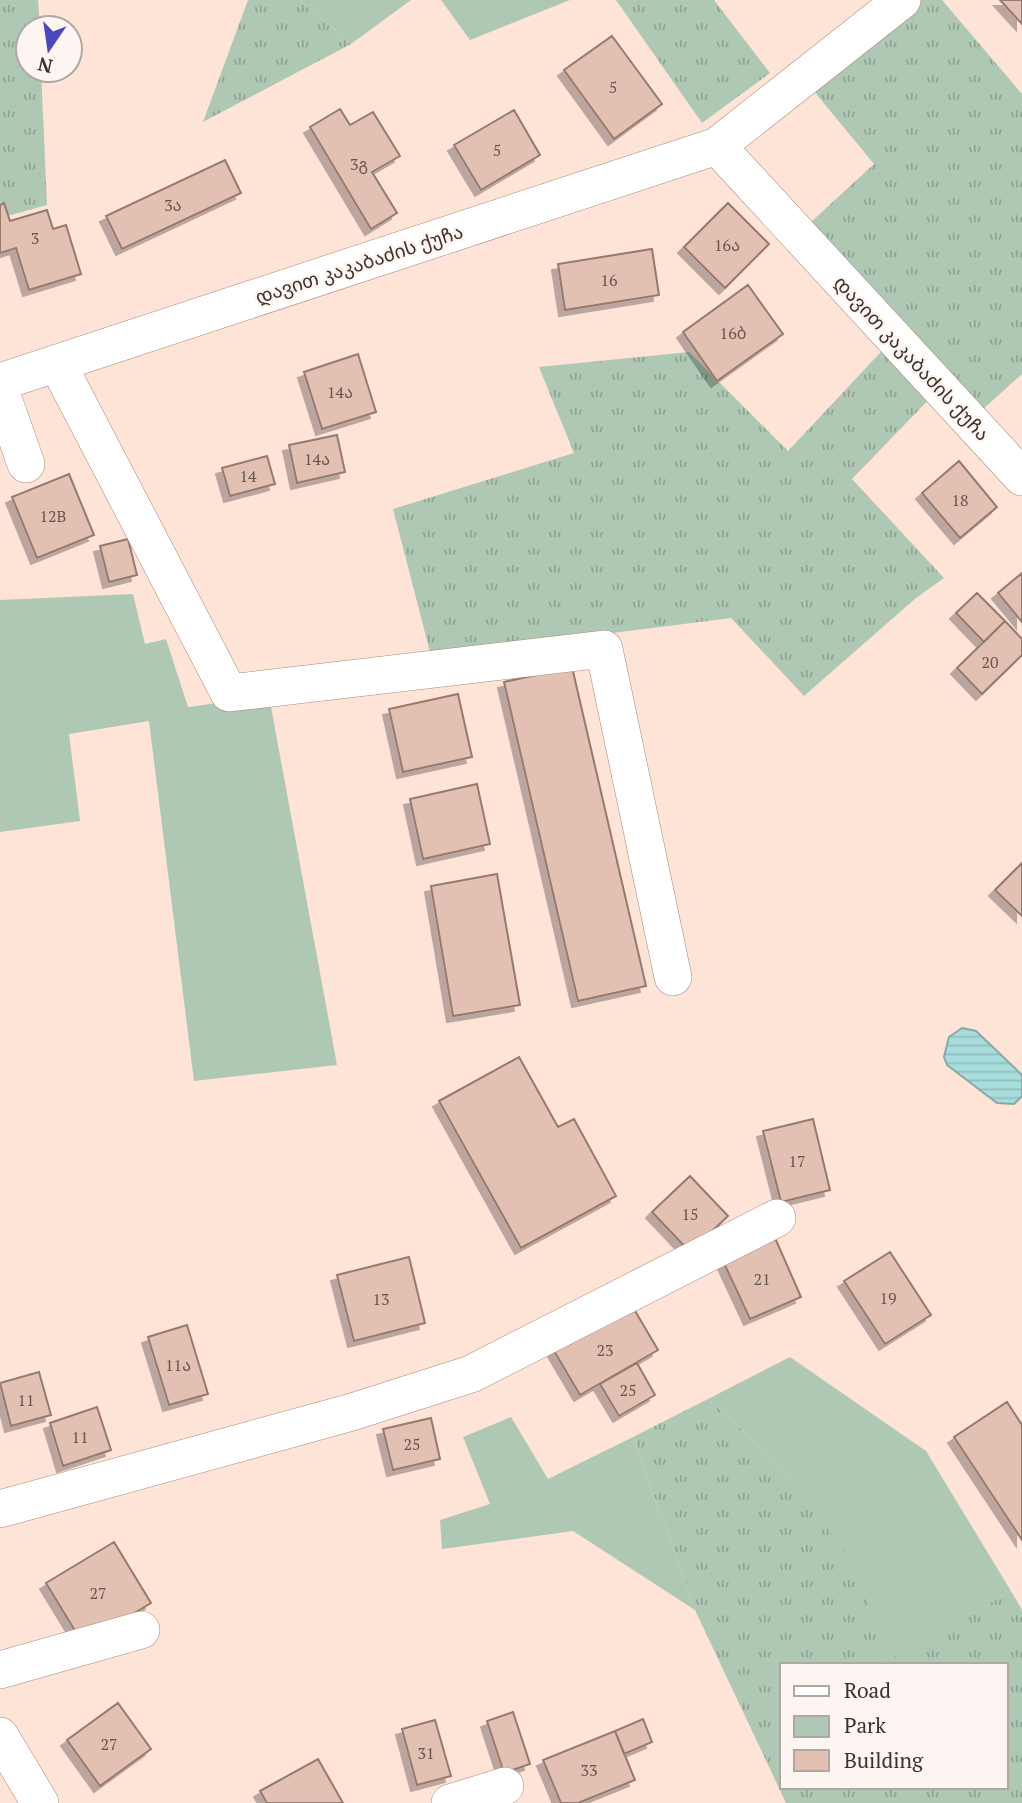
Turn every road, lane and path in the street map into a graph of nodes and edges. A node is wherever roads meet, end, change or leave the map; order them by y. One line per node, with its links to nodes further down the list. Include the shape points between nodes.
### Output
1 (902, 0): 2 (street, დავით კაკაბაძის ქუჩა)
2 (717, 146): 3 (street, დავით კაკაბაძის ქუჩა); 6 (street, დავით კაკაბაძის ქუჩა)
3 (57, 363): 4 (street, დავით კაკაბაძის ქუჩა); 8 (street, via 229,693 604,649)
4 (0, 382)
5 (0, 390): 7 (street)
6 (1015, 454)
7 (26, 464)
8 (673, 977)
9 (777, 1217): 10 (street, via 471,1374 342,1415)
10 (0, 1509)
11 (141, 1630): 12 (street)
12 (0, 1670)
13 (0, 1736): 15 (street)
14 (505, 1786): 16 (street)
15 (40, 1803)
16 (450, 1803)

